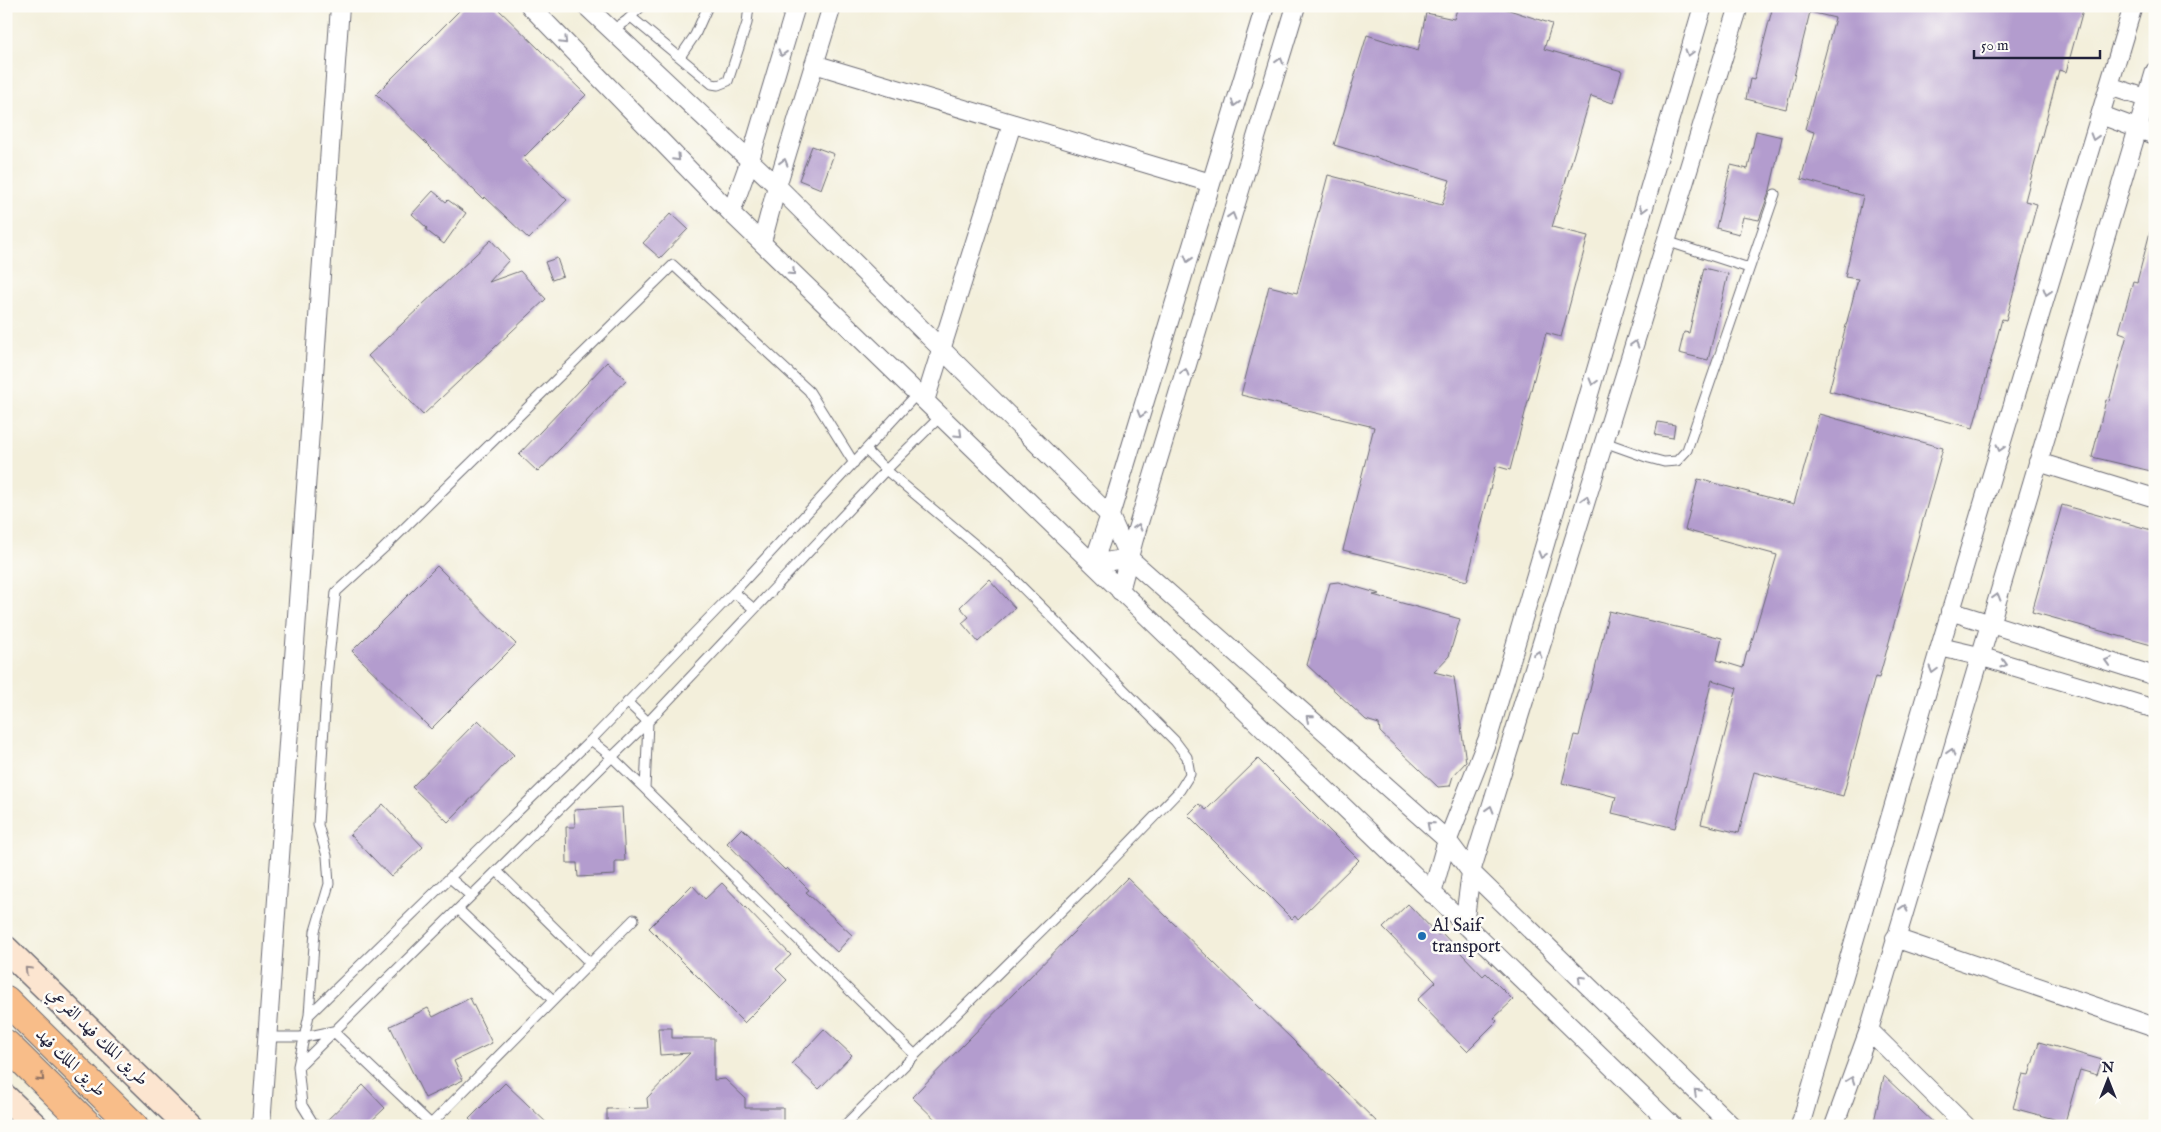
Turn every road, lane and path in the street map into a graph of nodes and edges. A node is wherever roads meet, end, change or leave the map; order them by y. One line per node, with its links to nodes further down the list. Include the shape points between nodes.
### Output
1 (340, 6): 77 (street)
2 (530, 6): 29 (street, one-way to 29)
3 (586, 6): 15 (street)
4 (642, 6): 14 (lane)
5 (708, 6): 16 (lane, via 695,35)
6 (749, 6): 16 (lane, via 747,23 728,81 718,86 712,84)
7 (796, 6): 25 (street, one-way to 25)
8 (832, 6): 17 (street)
9 (1265, 6): 26 (street, one-way to 26)
10 (1296, 6): 43 (street, one-way to 10)
11 (1702, 6): 59 (street, one-way to 59, via 1488,738)
12 (1739, 6): 30 (street)
13 (2133, 6): 19 (street)
14 (631, 17): 15 (lane); 16 (lane)
15 (612, 30): 25 (street)
16 (680, 57)
17 (814, 64): 22 (street); 27 (street, one-way to 17)
18 (2155, 71): 20 (street)
19 (2109, 86): 20 (street); 21 (street)
20 (2151, 100): 23 (street)
21 (2100, 115): 23 (street); 48 (street, one-way to 48)
22 (1012, 124): 26 (street); 33 (street)
23 (2137, 129): 24 (street); 38 (street)
24 (2155, 135)
25 (750, 160): 27 (street); 29 (street)
26 (1211, 183): 42 (street, one-way to 42)
27 (777, 186): 31 (street); 33 (street)
28 (1775, 194): 32 (lane)
29 (731, 213): 31 (street)
30 (1666, 241): 32 (lane); 36 (street, one-way to 30)
31 (762, 242): 34 (street, one-way to 34)
32 (1749, 268): 36 (lane, via 1687,450 1677,461 1664,462)
33 (941, 349): 34 (street); 42 (street)
34 (921, 398): 35 (street); 37 (lane)
35 (941, 416): 40 (lane); 44 (street, one-way to 44)
36 (1604, 442): 61 (street, one-way to 36)
37 (866, 450): 39 (lane); 40 (lane)
38 (2038, 462): 41 (street); 49 (street, one-way to 38)
39 (854, 463): 46 (lane); 73 (lane, via 809,391 673,264 336,592 318,825 327,856 329,884 314,931)
40 (886, 470): 47 (lane); 80 (lane, via 1002,567 1175,741 1187,757 1190,774 1180,790 1097,876)
41 (2155, 498)
42 (1110, 516): 43 (street); 44 (street)
43 (1128, 558): 44 (street); 45 (street); 59 (street, one-way to 43)
44 (1092, 564): 45 (street)
45 (1120, 591): 63 (street)
46 (734, 592): 47 (lane); 53 (lane)
47 (754, 609): 55 (lane)
48 (1950, 611): 49 (street); 50 (street)
49 (1989, 624): 51 (street); 52 (street, one-way to 49)
50 (1940, 647): 51 (street); 93 (street, one-way to 93)
51 (1979, 656): 54 (street, one-way to 54); 68 (street, one-way to 51)
52 (2155, 676)
53 (627, 702): 55 (lane); 56 (lane)
54 (2155, 709)
55 (648, 722): 57 (lane); 58 (lane)
56 (591, 740): 57 (lane); 62 (lane)
57 (612, 757): 58 (lane); 60 (lane)
58 (645, 789): 80 (lane)
59 (1447, 840): 61 (street); 63 (street)
60 (497, 871): 64 (lane); 70 (lane)
61 (1471, 872): 67 (street); 92 (street, one-way to 61)
62 (450, 878): 64 (lane); 73 (lane)
63 (1432, 894): 67 (street)
64 (471, 896): 65 (lane)
65 (458, 909): 72 (lane); 76 (lane)
66 (634, 919): 70 (lane)
67 (1464, 925): 91 (street)
68 (1895, 938): 74 (street); 75 (street)
69 (6, 949): 87 (main road, طريق الملك فهد الفرعي, one-way to 69)
70 (590, 963): 72 (lane)
71 (6, 1000): 86 (highway, طريق الملك فهد)
72 (553, 1000): 83 (lane)
73 (310, 1015): 78 (lane)
74 (2155, 1026)
75 (1868, 1030): 94 (street, one-way to 75); 95 (street)
76 (333, 1031): 78 (lane); 81 (lane); 83 (lane)
77 (267, 1037): 78 (lane); 88 (street)
78 (305, 1037): 81 (lane)
79 (6, 1044): 85 (highway, طريق الملك فهد, one-way to 85)
80 (915, 1055): 90 (lane)
81 (298, 1066): 89 (lane, via 302,1105)
82 (6, 1098): 84 (main road)
83 (432, 1125)
84 (35, 1126)
85 (89, 1126)
86 (134, 1126)
87 (188, 1126)
88 (261, 1126)
89 (315, 1126)
90 (844, 1126)
91 (1673, 1126)
92 (1732, 1126)
93 (1800, 1126)
94 (1834, 1126)
95 (1966, 1126)

